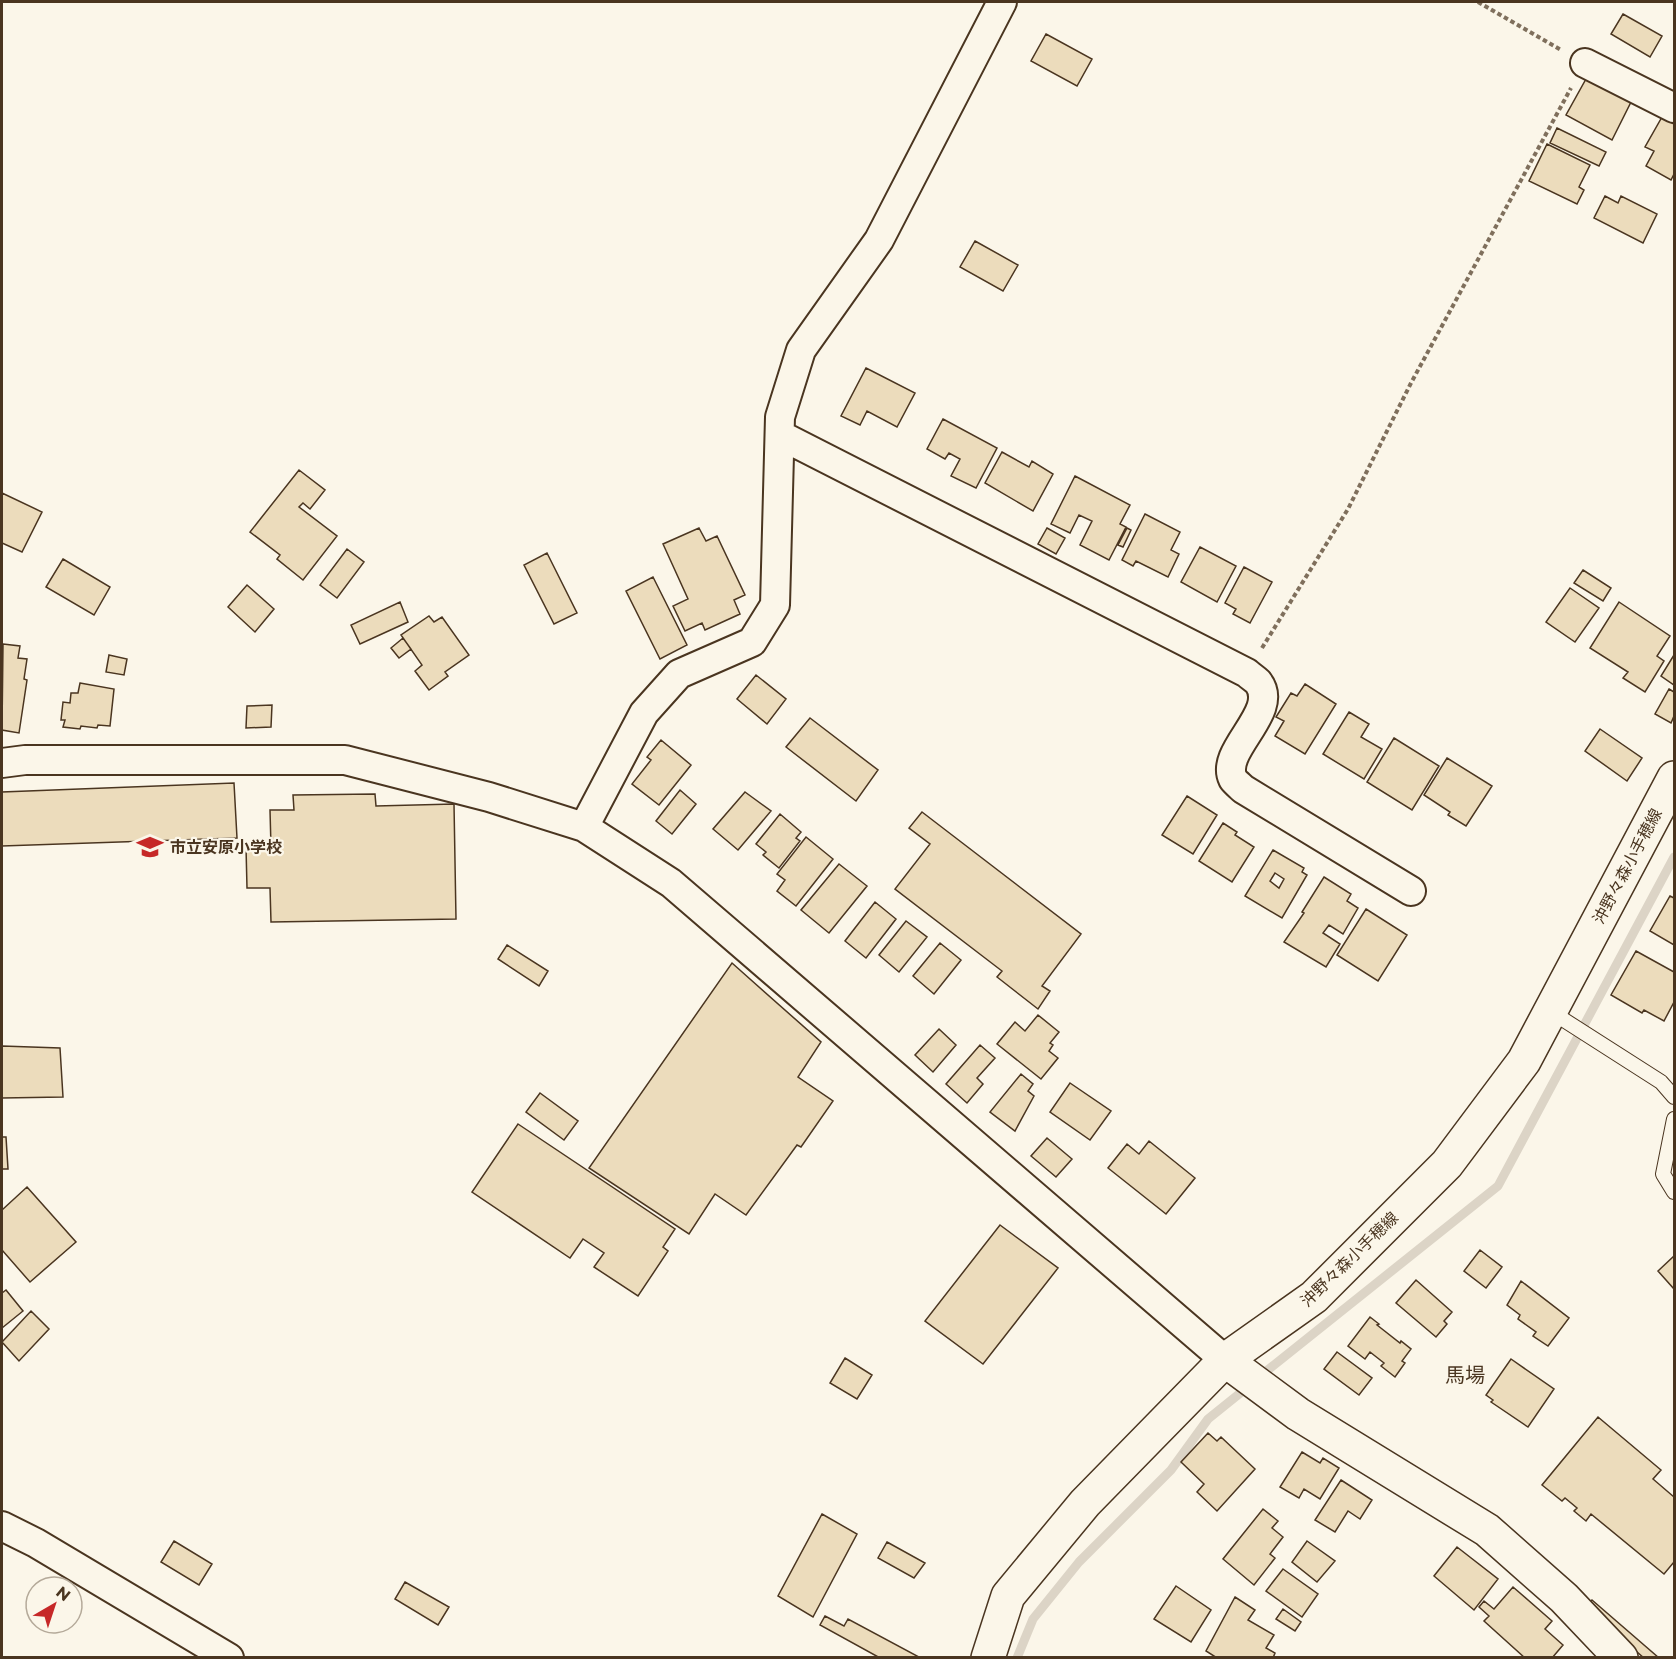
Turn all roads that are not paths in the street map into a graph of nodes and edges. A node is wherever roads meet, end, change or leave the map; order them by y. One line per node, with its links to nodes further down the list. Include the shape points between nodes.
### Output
1 (1002, 2): 4 (street, via 879,240 801,350 780,417)
2 (1585, 63): 3 (street)
3 (1674, 108)
4 (780, 435): 7 (street, via 775,605 752,642 679,674 644,713); 8 (street, via 1247,673 1259,683 1263,698 1257,718 1235,754 1233,779 1243,789)
5 (2, 763): 7 (street, via 345,760 489,797)
6 (1674, 778): 9 (main road, 沖野々森小手穂線)
7 (584, 827): 13 (street, via 671,883)
8 (1411, 891)
9 (1550, 1011): 10 (lane, via 1661,1082); 13 (main road, 沖野々森小手穂線, via 1524,1061 1447,1164 1314,1298)
10 (1674, 1097)
11 (1674, 1119): 12 (lane, via 1663,1174)
12 (1674, 1192)
13 (1225, 1360): 16 (main road, 沖野々森小手穂線, via 1085,1503 1008,1596); 17 (main road, via 1298,1414 1487,1530 1564,1598)
14 (2, 1526): 15 (street, via 36,1542)
15 (229, 1658)
16 (988, 1658)
17 (1621, 1658)

